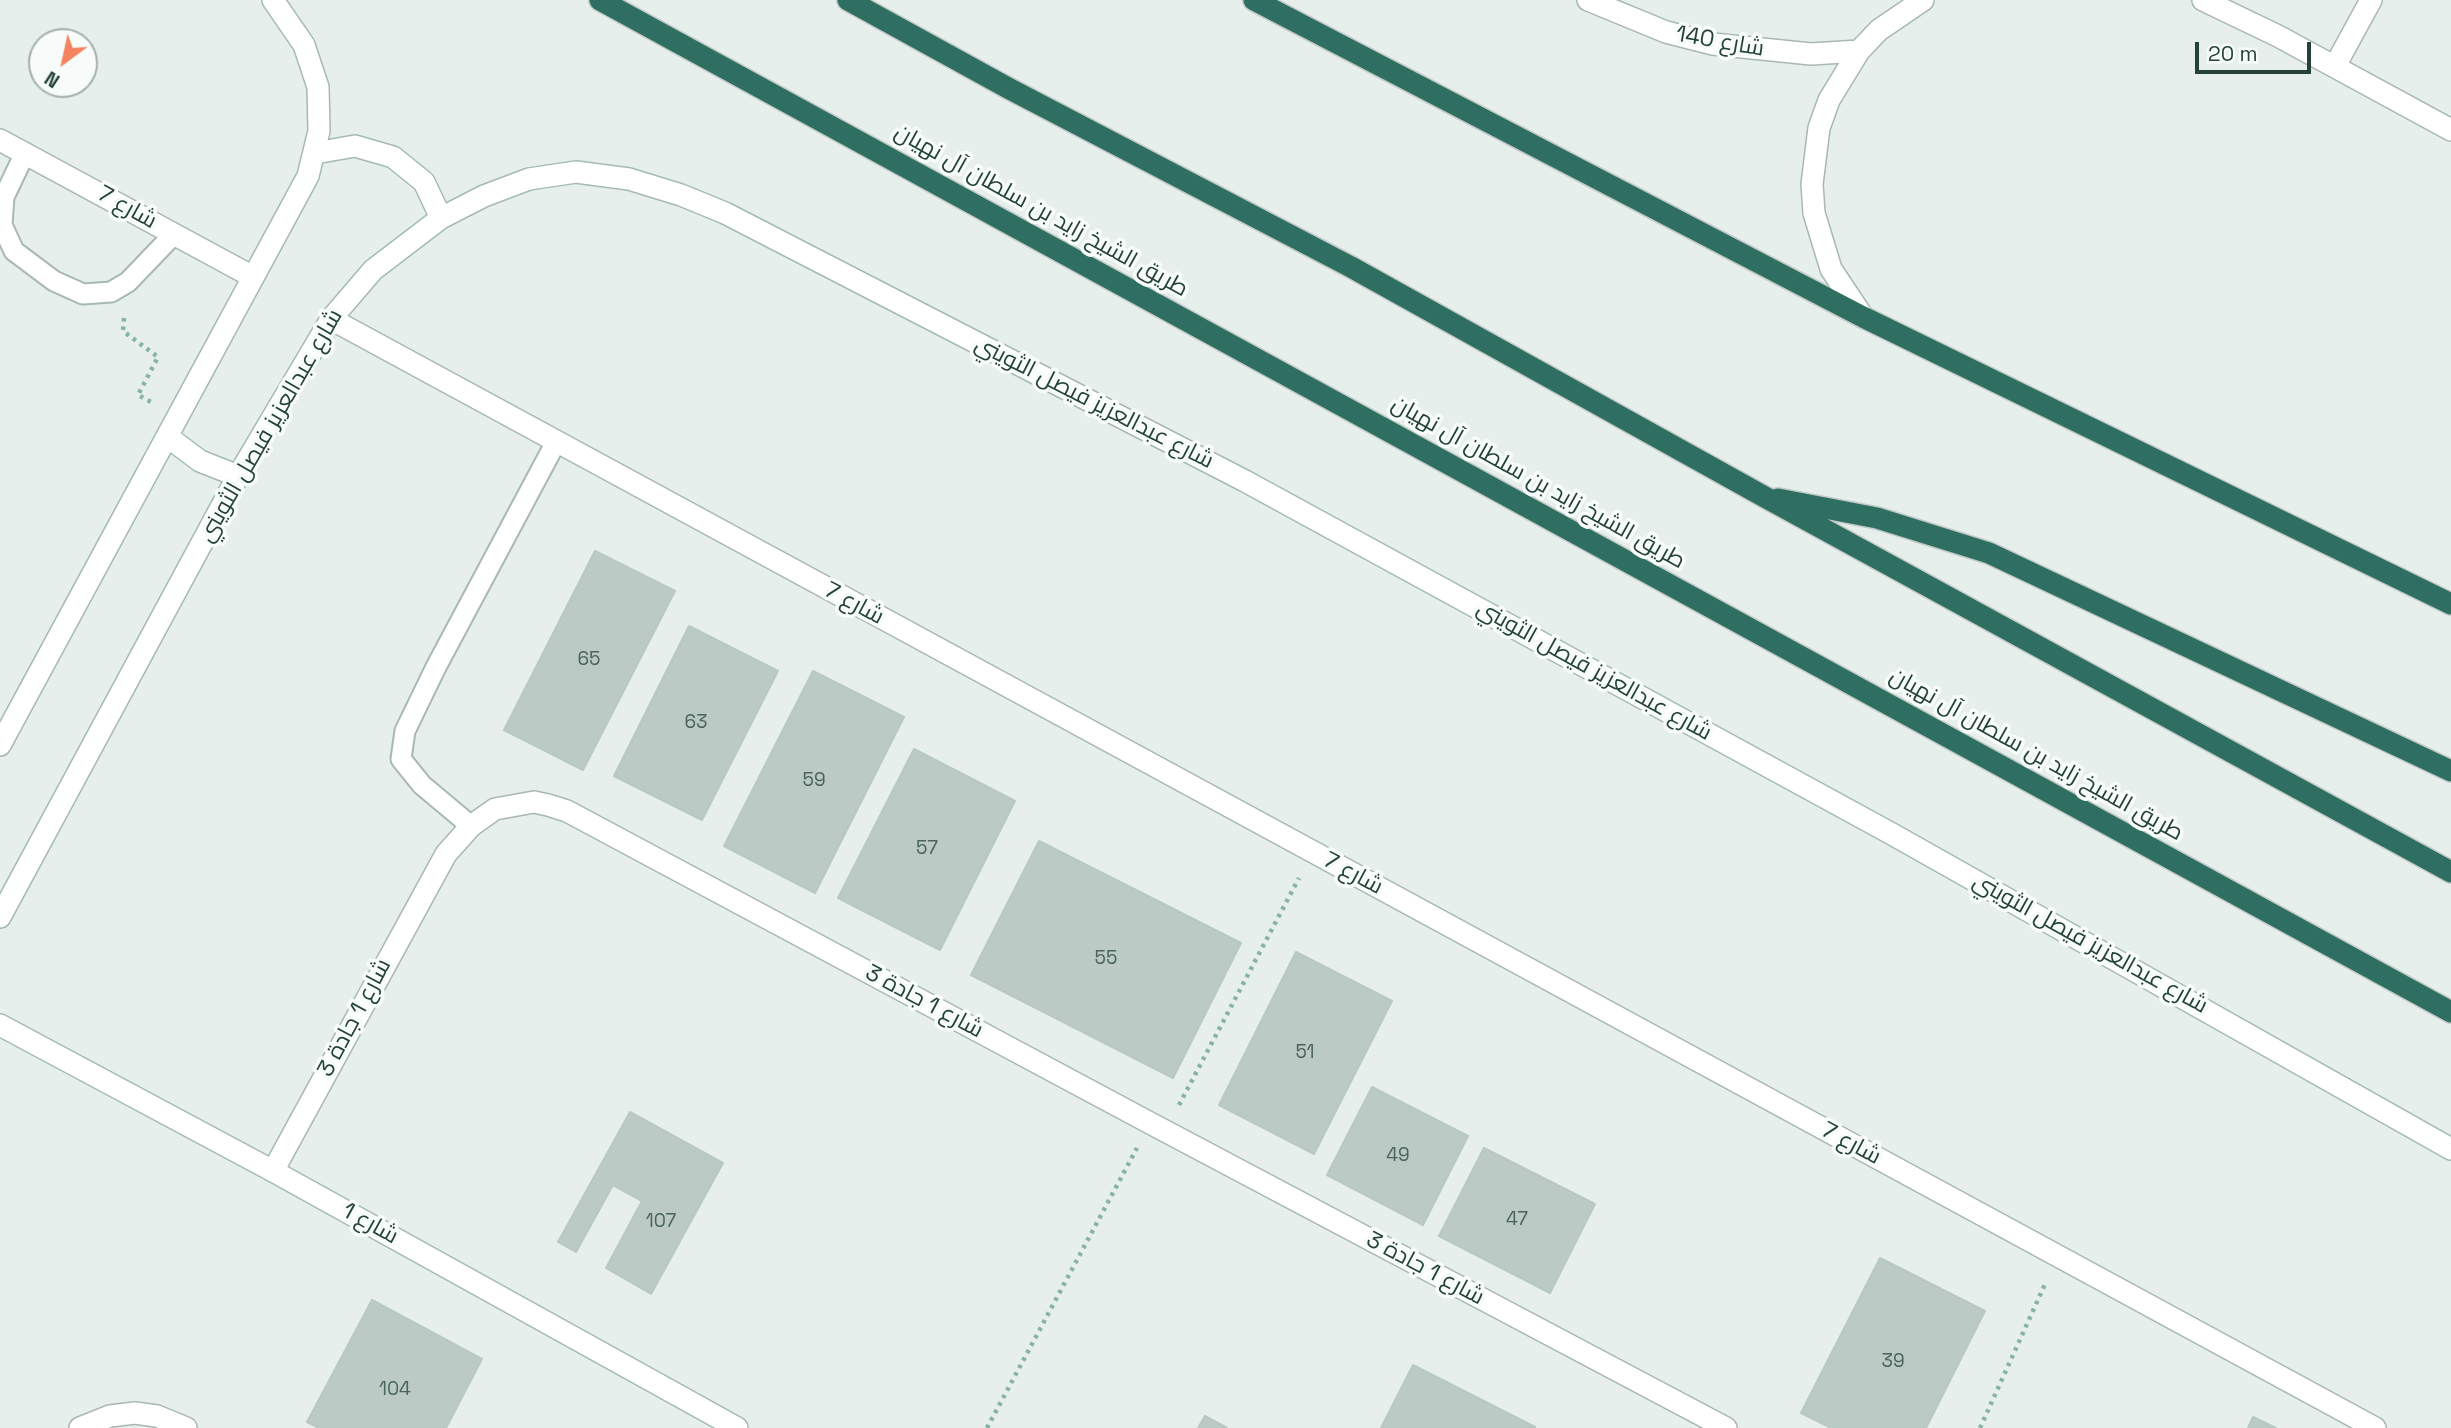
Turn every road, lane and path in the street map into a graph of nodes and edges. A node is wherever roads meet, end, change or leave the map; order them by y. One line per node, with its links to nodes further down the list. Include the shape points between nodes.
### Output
1 (272, 0): 15 (street, via 294,26 312,66 319,109)
2 (600, 0): 33 (highway, طريق الشيخ زايد بن سلطان آل نهيان)
3 (848, 0): 25 (highway, via 1351,267)
4 (1254, 0): 20 (highway)
5 (1588, 0): 10 (street, شارع 140, via 1666,32 1713,44 1798,53)
6 (1923, 0): 9 (street)
7 (2203, 0): 11 (street)
8 (2371, 0): 11 (street)
9 (1904, 6): 10 (street)
10 (1859, 51): 20 (street, via 1822,118 1812,184 1824,250 1845,294)
11 (2335, 66): 12 (street)
12 (2451, 130)
13 (0, 139): 14 (street, شارع 7)
14 (25, 153): 17 (street, شارع 7); 19 (lane, via 1,211 6,239 14,251 54,281 83,294 111,292)
15 (315, 153): 16 (street, via 355,146 393,156 424,182); 18 (street, via 298,199)
16 (442, 218): 21 (street, شارع عبدالعزيز فيصل الثويني, via 373,270); 38 (street, شارع عبدالعزيز فيصل الثويني, via 484,195 529,179 576,172 629,179 725,213 1245,481 1928,854)
17 (174, 234): 18 (street, شارع 7); 19 (lane)
18 (253, 277): 22 (street)
19 (128, 282): 22 (path, via 123,331 158,357 138,395)
20 (1863, 317): 26 (highway)
21 (331, 319): 23 (street, شارع 7); 24 (street, شارع عبدالعزيز فيصل الثويني)
22 (173, 427): 24 (street, via 200,461); 27 (street)
23 (556, 442): 29 (lane, via 405,731 401,758 422,785); 30 (street, شارع 7)
24 (238, 476): 32 (street, شارع عبدالعزيز فيصل الثويني)
25 (1763, 496): 28 (highway, via 1877,518 1989,553); 31 (highway)
26 (2451, 604)
27 (0, 745)
28 (2451, 771)
29 (471, 826): 37 (street, شارع 1 جادة 3, via 495,809 515,804 534,802 568,811); 39 (street, شارع 1 جادة 3, via 434,871)
30 (1313, 852): 37 (path); 40 (street, شارع 7)
31 (2451, 872)
32 (0, 917)
33 (2420, 995): 34 (highway, طريق الشيخ زايد بن سلطان آل نهيان); 36 (highway)
34 (2451, 1012)
35 (0, 1025): 39 (street, شارع 1)
36 (2451, 1025)
37 (1157, 1127): 44 (path); 45 (street, شارع 1 جادة 3)
38 (2451, 1149)
39 (273, 1171): 43 (street, شارع 1)
40 (2058, 1256): 46 (path); 47 (street, شارع 7)
41 (80, 1428): 42 (street, via 110,1416 135,1413)
42 (186, 1428)
43 (737, 1428)
44 (987, 1428)
45 (1727, 1428)
46 (1980, 1428)
47 (2375, 1428)

